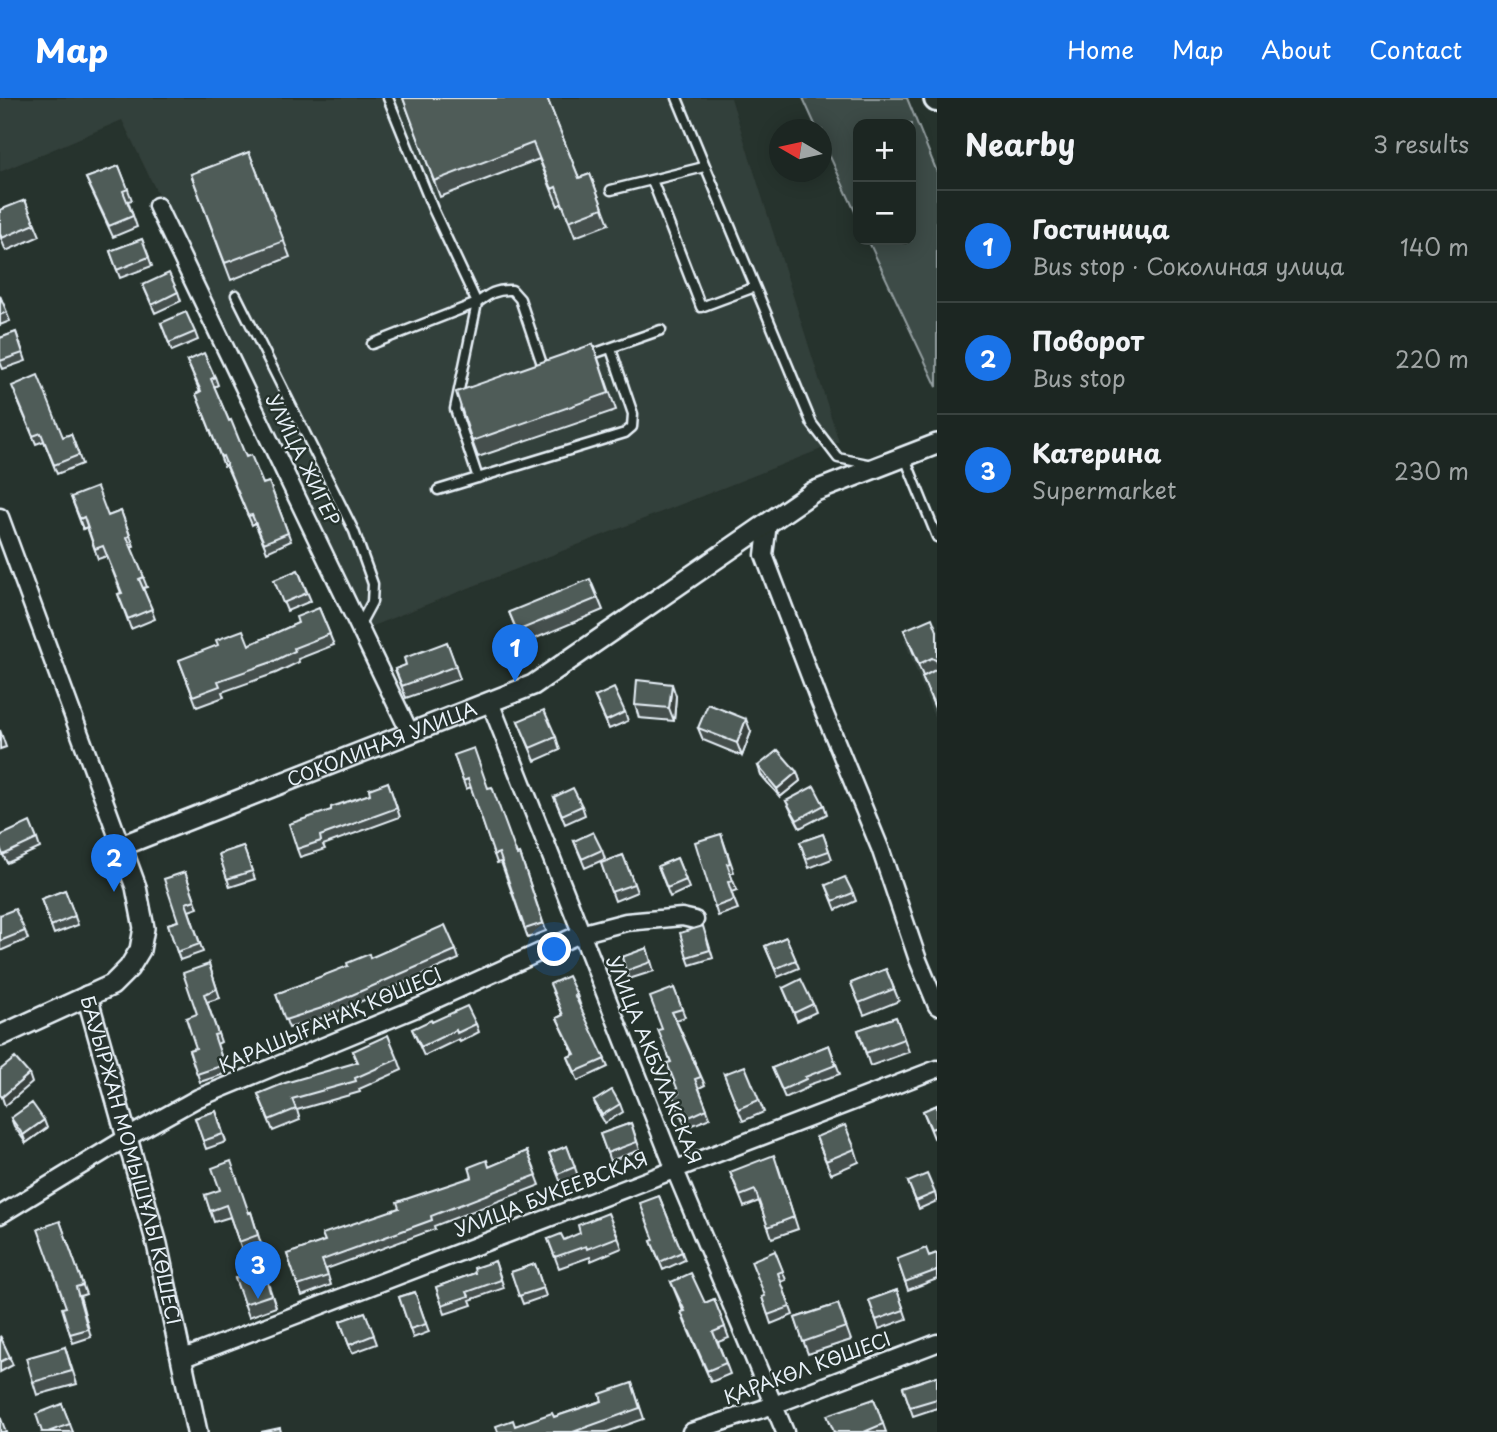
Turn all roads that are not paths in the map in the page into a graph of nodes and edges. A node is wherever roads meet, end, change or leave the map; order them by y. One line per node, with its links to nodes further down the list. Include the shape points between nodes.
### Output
1 (388, 98): 9 (lane)
2 (677, 98): 3 (lane)
3 (704, 167): 4 (lane); 7 (lane)
4 (652, 180): 5 (lane); 7 (lane, via 701,307)
5 (611, 190)
6 (157, 206): 25 (street, УЛИЦА ЖИГЕР)
7 (755, 287): 19 (lane, via 812,424 838,458)
8 (236, 295): 25 (lane, via 354,531 373,584 372,602)
9 (477, 303): 11 (lane); 15 (lane, via 491,292 512,290 520,299); 20 (lane, via 455,409)
10 (661, 330): 12 (lane)
11 (372, 344)
12 (611, 349): 13 (lane); 20 (lane, via 633,414 632,427)
13 (578, 359)
14 (555, 366): 15 (lane)
15 (544, 370): 16 (lane)
16 (532, 374)
17 (937, 444): 18 (street, СОКОЛИНАЯ УЛИЦА)
18 (905, 458): 19 (street, СОКОЛИНАЯ УЛИЦА); 24 (lane)
19 (881, 467): 23 (street, СОКОЛИНАЯ УЛИЦА, via 813,492)
20 (478, 478): 21 (lane)
21 (438, 490)
22 (0, 517): 28 (street, БАУЫРЖАН МОМЫШҰЛЫ КӨШЕСІ)
23 (768, 523): 26 (street, СОКОЛИНАЯ УЛИЦА, via 533,685); 32 (street, via 764,555)
24 (937, 537)
25 (359, 626): 27 (street, УЛИЦА ЖИГЕР)
26 (489, 702): 27 (street, СОКОЛИНАЯ УЛИЦА); 30 (street, УЛИЦА АКБУЛАКСКАЯ)
27 (410, 733): 28 (street, СОКОЛИНАЯ УЛИЦА)
28 (121, 846): 31 (street, БАУЫРЖАН МОМЫШҰЛЫ КӨШЕСІ, via 144,928 140,950 112,985)
29 (695, 920): 30 (street, ҚАРАШЫҒАНАҚ КӨШЕСІ, via 626,922)
30 (580, 934): 35 (street, ҚАРАШЫҒАНАҚ КӨШЕСІ, via 419,1007 198,1098); 36 (street, УЛИЦА АКБУЛАКСКАЯ)
31 (87, 996): 33 (street); 35 (street, БАУЫРЖАН МОМЫШҰЛЫ КӨШЕСІ)
32 (937, 1006)
33 (0, 1036)
34 (937, 1069): 36 (street, УЛИЦА БУКЕЕВСКАЯ)
35 (128, 1137): 37 (street, ҚАРАШЫҒАНАҚ КӨШЕСІ); 39 (street, БАУЫРЖАН МОМЫШҰЛЫ КӨШЕСІ)
36 (675, 1170): 39 (street, УЛИЦА БУКЕЕВСКАЯ); 40 (street, УЛИЦА АКБУЛАКСКАЯ)
37 (0, 1215)
38 (937, 1343): 40 (street, ҚАРАКӨЛ КӨШЕСІ)
39 (181, 1359): 41 (street, БАУЫРЖАН МОМЫШҰЛЫ КӨШЕСІ)
40 (774, 1405): 42 (street, ҚАРАКӨЛ КӨШЕСІ); 43 (street, УЛИЦА АКБУЛАКСКАЯ)
41 (197, 1432)
42 (691, 1432)
43 (785, 1432)

